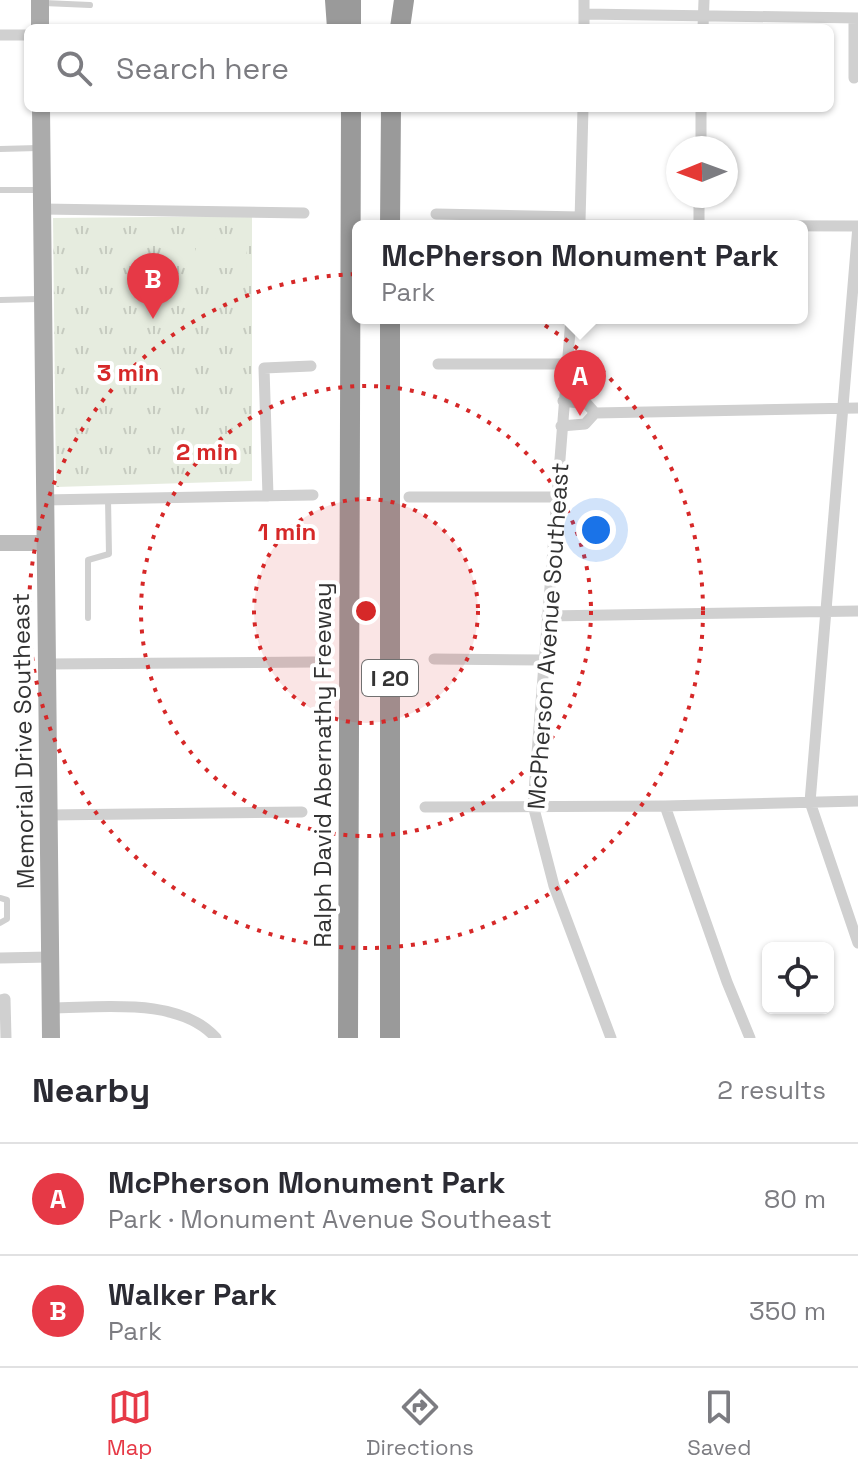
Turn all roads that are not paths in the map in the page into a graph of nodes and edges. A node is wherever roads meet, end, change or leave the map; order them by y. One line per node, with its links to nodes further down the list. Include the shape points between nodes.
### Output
1 (335, 0): 14 (highway)
2 (351, 0): 15 (highway)
3 (392, 0): 16 (highway)
4 (404, 0): 17 (highway)
5 (584, 0): 10 (street)
6 (704, 0): 12 (street)
7 (40, 2): 8 (lane); 13 (main road)
8 (68, 2): 9 (lane)
9 (90, 5)
10 (584, 14): 12 (street); 18 (street)
11 (856, 18): 12 (street); 21 (street)
12 (704, 23)
13 (40, 24)
14 (337, 24)
15 (351, 24)
16 (392, 24)
17 (401, 24)
18 (584, 24)
19 (0, 35): 20 (street)
20 (24, 35)
21 (854, 78)
22 (41, 112): 29 (main road, Memorial Drive Southeast)
23 (343, 112): 33 (highway)
24 (351, 112): 33 (highway, Ralph David Abernathy Freeway / I 20)
25 (391, 112): 37 (highway)
26 (583, 112): 39 (street)
27 (701, 112): 28 (street)
28 (701, 136)
29 (41, 148): 30 (lane); 32 (main road, Memorial Drive Southeast)
30 (0, 149)
31 (0, 190): 32 (lane)
32 (42, 190): 34 (main road, Memorial Drive Southeast)
33 (350, 198): 83 (highway, Ralph David Abernathy Freeway / I 20)
34 (42, 209): 35 (street); 42 (main road, Memorial Drive Southeast)
35 (304, 213)
36 (436, 214): 38 (street)
37 (390, 220)
38 (532, 220)
39 (580, 220)
40 (808, 226): 41 (street)
41 (858, 226): 50 (street)
42 (43, 299): 43 (lane); 59 (main road, Memorial Drive Southeast)
43 (0, 300)
44 (390, 324): 78 (highway, I 20)
45 (570, 324): 47 (street, McPherson Avenue Southeast)
46 (438, 364): 47 (street)
47 (567, 364): 49 (street, McPherson Avenue Southeast)
48 (311, 366): 55 (street, via 264,368)
49 (563, 401): 52 (street, via 587,404); 53 (street, McPherson Avenue Southeast)
50 (841, 408): 51 (street); 52 (street); 63 (street)
51 (858, 408)
52 (595, 413): 53 (street, via 585,424)
53 (561, 426): 57 (street, McPherson Avenue Southeast)
54 (313, 495): 55 (street)
55 (268, 496): 58 (street)
56 (409, 497): 57 (street)
57 (557, 497): 64 (street, McPherson Avenue Southeast)
58 (108, 499): 59 (street); 65 (lane, via 109,554 88,560)
59 (44, 500): 61 (main road, Memorial Drive Southeast)
60 (0, 543): 61 (street)
61 (44, 543): 69 (main road, Memorial Drive Southeast)
62 (858, 611): 63 (street)
63 (824, 612): 64 (street); 71 (street)
64 (547, 616): 67 (street, McPherson Avenue Southeast)
65 (88, 618)
66 (434, 659): 67 (street)
67 (544, 660): 72 (street, McPherson Avenue Southeast)
68 (315, 662): 69 (street)
69 (47, 664): 76 (main road, Memorial Drive Southeast)
70 (858, 801): 71 (street)
71 (810, 802): 73 (street); 80 (street)
72 (533, 805): 73 (street); 74 (street); 93 (street, McPherson Avenue Southeast, via 554,886)
73 (665, 806): 94 (street)
74 (425, 807)
75 (302, 812): 76 (street)
76 (49, 815): 81 (main road, Memorial Drive Southeast)
77 (0, 898): 79 (lane, via 7,900 7,919)
78 (391, 910): 91 (highway, I 20); 92 (highway)
79 (0, 923)
80 (858, 943)
81 (50, 957): 82 (street); 85 (main road, Memorial Drive Southeast)
82 (0, 958)
83 (348, 973): 89 (highway); 90 (highway, Ralph David Abernathy Freeway / I 20)
84 (0, 1000): 86 (street, via 5,999)
85 (50, 1008): 87 (main road, Memorial Drive Southeast); 88 (street, via 165,1010)
86 (6, 1038)
87 (51, 1038)
88 (216, 1038)
89 (337, 1038)
90 (348, 1038)
91 (390, 1038)
92 (401, 1038)
93 (611, 1038)
94 (750, 1038)

